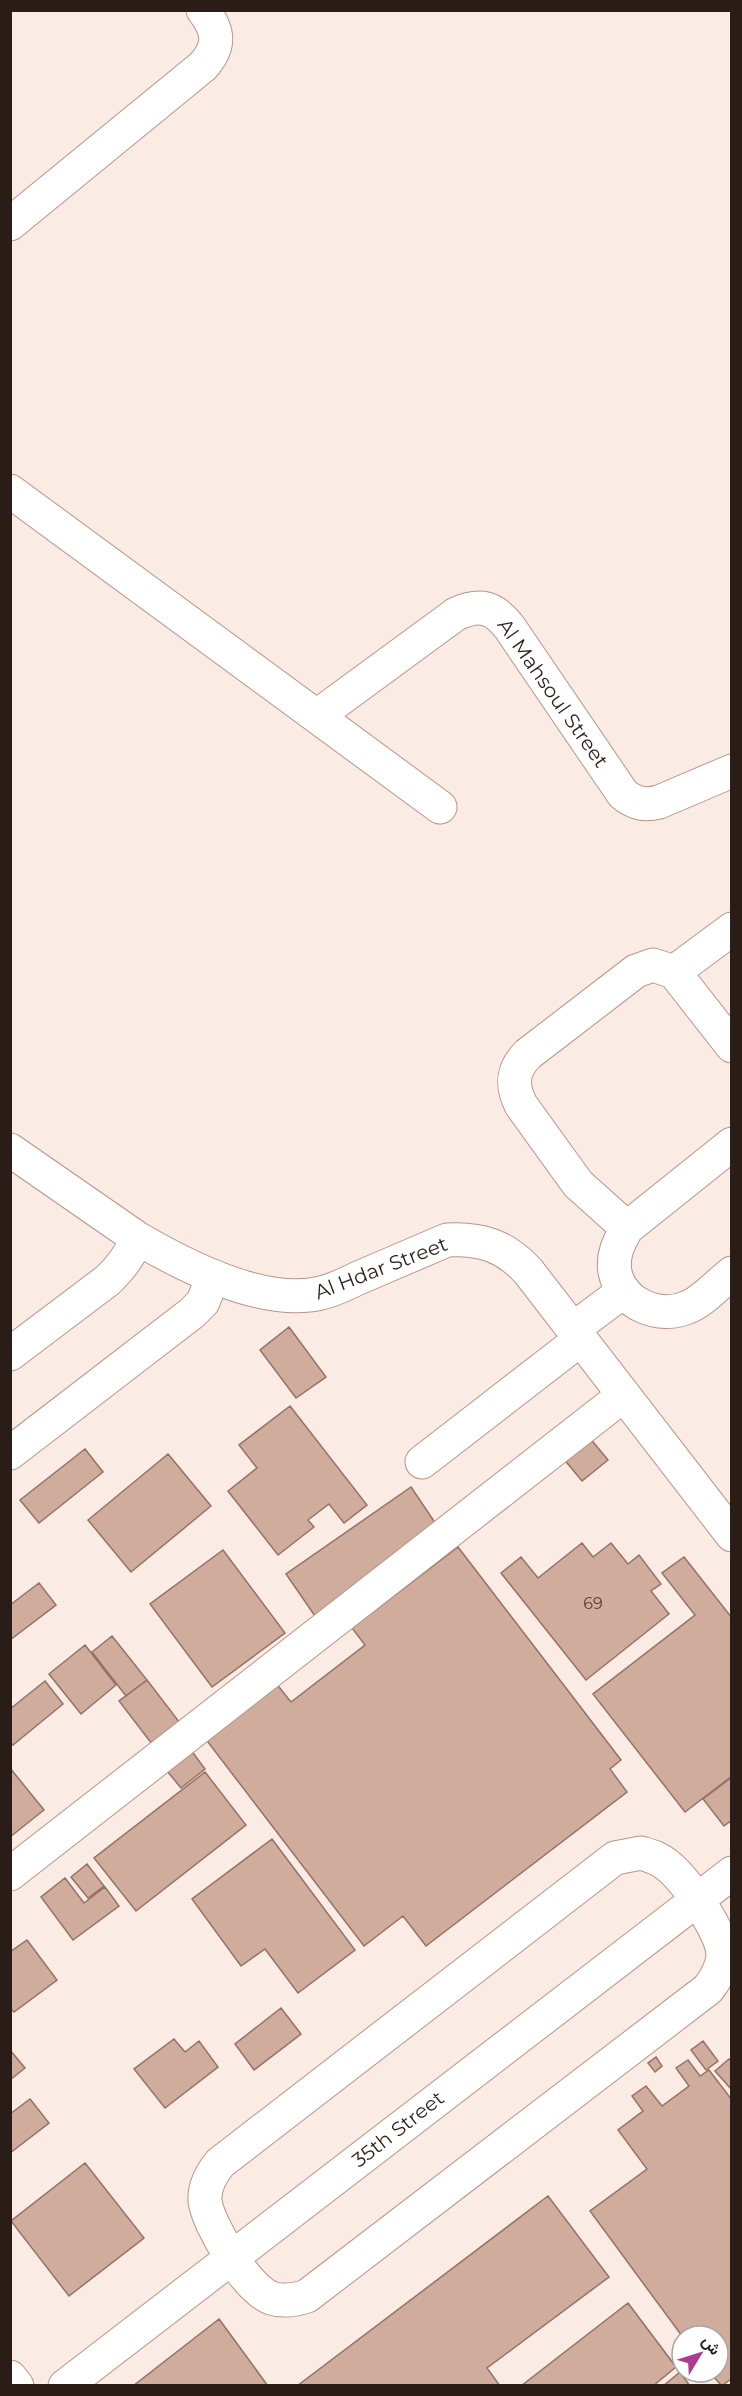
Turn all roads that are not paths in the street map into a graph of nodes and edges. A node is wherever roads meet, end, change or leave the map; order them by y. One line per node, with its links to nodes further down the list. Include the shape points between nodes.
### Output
1 (203, 10): 2 (street, via 216,32 211,56)
2 (10, 224)
3 (10, 491): 4 (street)
4 (317, 716): 5 (street, Al Mahsoul Street, via 456,614 486,608 500,615 510,628 622,794 630,800 650,804); 6 (street)
5 (730, 775)
6 (440, 807)
7 (732, 929): 8 (street)
8 (674, 972): 9 (street); 12 (street, via 653,965 636,971 528,1054 513,1080 521,1105 578,1184)
9 (732, 1046)
10 (732, 1144): 12 (street)
11 (10, 1150): 13 (street, Al Hdar Street)
12 (627, 1228): 16 (street, via 616,1248 615,1264)
13 (136, 1238): 15 (street, Al Hdar Street); 18 (street, via 122,1266 108,1281)
14 (732, 1273): 16 (street, via 689,1307 669,1312 644,1308)
15 (213, 1276): 17 (street, Al Hdar Street, via 271,1294 298,1297 322,1293 447,1240 483,1241 516,1258); 20 (street, via 203,1302 192,1312)
16 (624, 1291): 17 (street)
17 (577, 1334): 19 (street, Al Hdar Street); 21 (street)
18 (10, 1354)
19 (624, 1395): 22 (street, Al Hdar Street); 24 (street)
20 (10, 1453)
21 (422, 1462)
22 (732, 1535)
23 (732, 1873): 25 (street, 35th Street)
24 (10, 1874)
25 (696, 1900): 26 (street, 35th Street); 26 (street, via 721,1941 723,1954 722,1966 708,1989 307,2296 281,2300 262,2294); 26 (street, via 661,1860 641,1853 615,1858 220,2163 211,2174 205,2199 207,2211)
26 (231, 2258): 29 (street, 35th Street)
27 (10, 2377): 28 (street)
28 (17, 2385)
29 (65, 2385)

